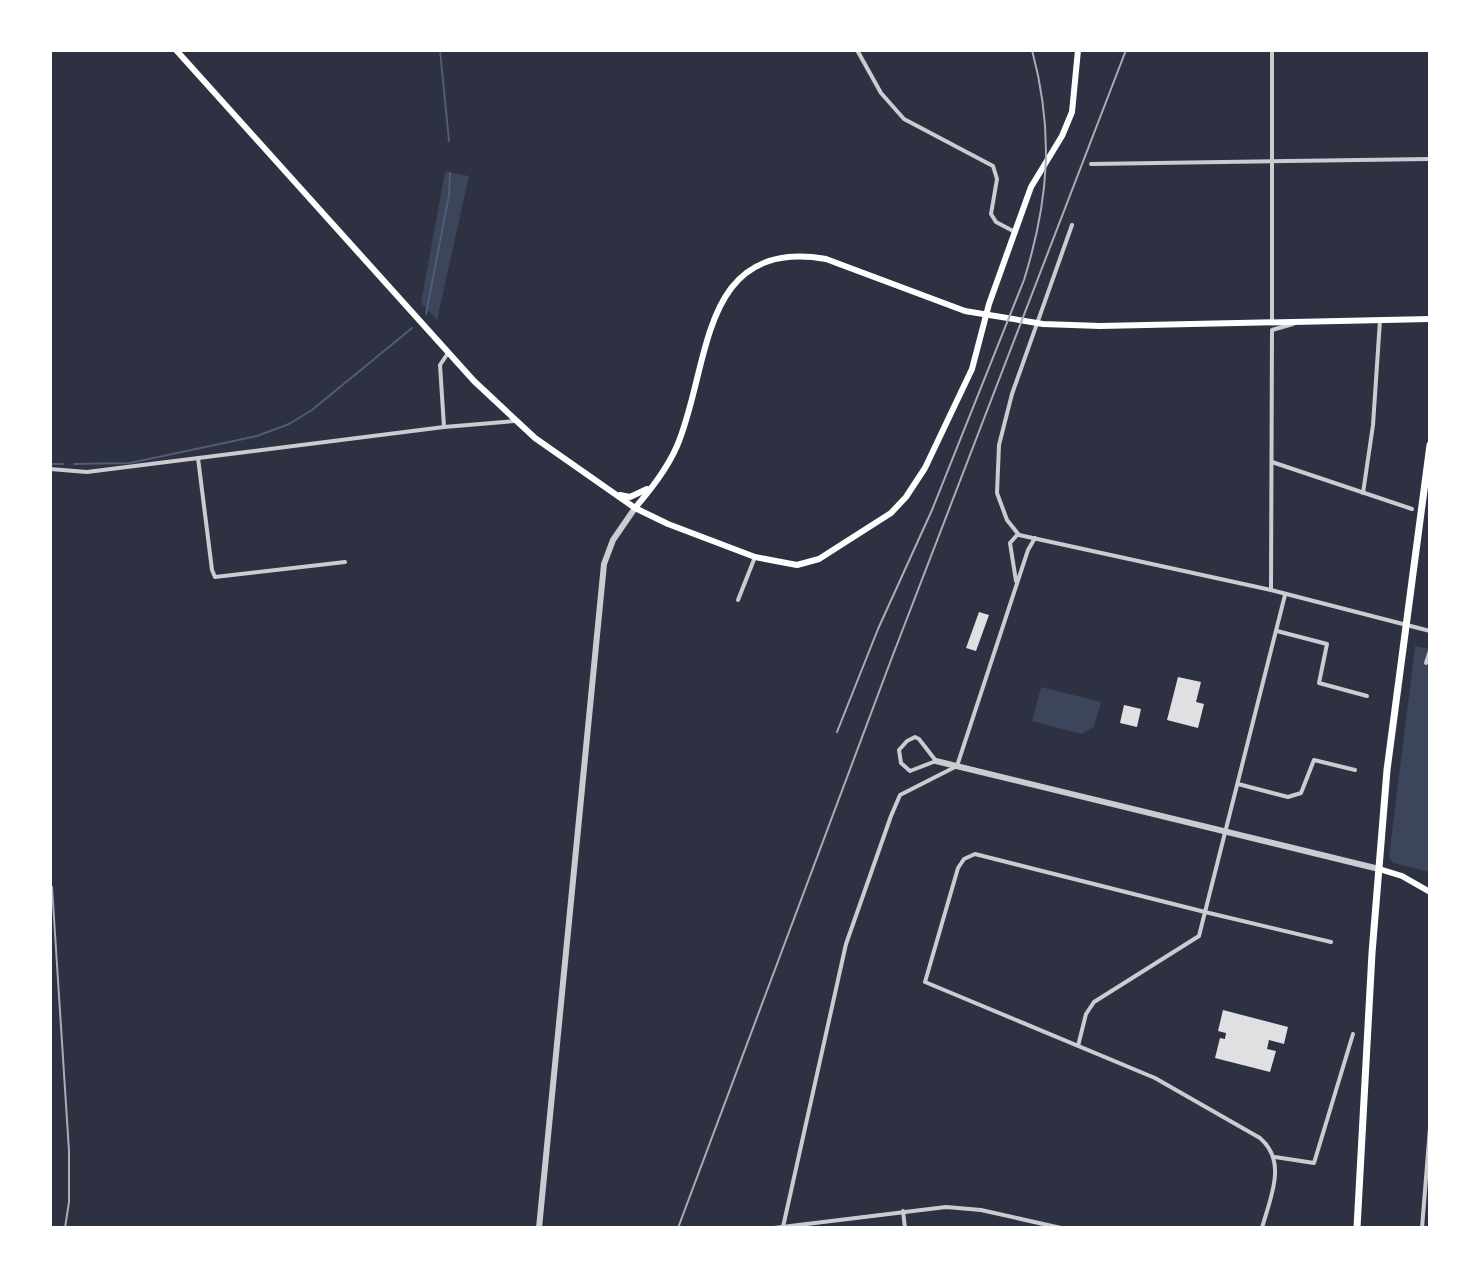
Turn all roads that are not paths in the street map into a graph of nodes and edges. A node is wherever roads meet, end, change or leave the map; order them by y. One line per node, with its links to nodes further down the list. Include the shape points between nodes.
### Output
1 (176, 50): 14 (main road)
2 (857, 50): 9 (street, via 881,93 904,119 993,166 997,179 991,214)
3 (1078, 50): 9 (main road, via 1072,112 1035,178)
4 (1272, 50): 6 (street)
5 (1430, 159): 6 (street)
6 (1272, 161): 7 (street); 13 (street)
7 (1091, 164)
8 (1072, 225): 26 (street, via 999,445 997,493)
9 (1015, 232): 28 (main road, via 967,384 913,487 891,513 819,559 797,565)
10 (1380, 319): 11 (main road); 12 (main road); 22 (street)
11 (1302, 321): 13 (main road); 19 (street, via 1272,330)
12 (1430, 321)
13 (1272, 322): 21 (main road, via 1043,324 965,311 826,259 794,257 759,267 734,285 715,311 685,426)
14 (448, 353): 15 (main road); 16 (street, via 440,365)
15 (515, 421): 16 (street); 23 (main road)
16 (444, 427): 18 (street)
17 (1430, 445): 34 (main road)
18 (198, 458): 20 (street, via 87,472); 29 (street, via 215,577)
19 (1272, 462): 22 (street); 30 (street)
20 (50, 469)
21 (656, 482): 23 (main road, via 635,495); 24 (main road)
22 (1363, 493): 25 (street)
23 (615, 494): 24 (main road)
24 (635, 508): 28 (main road); 57 (street, via 604,564)
25 (1412, 509)
26 (1019, 535): 27 (street); 32 (street, via 1010,543 1016,575)
27 (1035, 538): 30 (street); 32 (street)
28 (755, 557): 33 (street)
29 (345, 562)
30 (1271, 590): 31 (street)
31 (1285, 595): 34 (street); 35 (street)
32 (1013, 596): 41 (street)
33 (738, 600)
34 (1406, 624): 36 (street); 45 (main road)
35 (1276, 630): 39 (street, via 1327,644 1319,683); 43 (street)
36 (1430, 631)
37 (1430, 651): 38 (street)
38 (1426, 663)
39 (1367, 696)
40 (936, 761): 40 (street, via 915,737 899,750 906,770); 41 (street)
41 (957, 766): 44 (street); 56 (street, via 904,792 895,807 846,944)
42 (1355, 770): 43 (street, via 1314,760 1301,793 1288,797)
43 (1238, 784): 44 (street)
44 (1226, 832): 45 (street); 47 (street)
45 (1379, 869): 46 (main road); 63 (main road)
46 (1430, 892)
47 (1205, 912): 48 (street); 50 (street, via 1199,936 1094,1002); 50 (street, via 975,854 964,859 925,982)
48 (1331, 942)
49 (1353, 1034): 52 (street, via 1314,1163)
50 (1078, 1046): 52 (street, via 1155,1078 1260,1138)
51 (1430, 1128): 64 (street)
52 (1275, 1157): 62 (street, via 1276,1176)
53 (903, 1211): 54 (street); 55 (street, via 960,1208); 60 (street)
54 (827, 1221): 56 (street); 59 (street)
55 (1035, 1226): 61 (street)
56 (783, 1227): 58 (street)
57 (539, 1228)
58 (774, 1228)
59 (827, 1228)
60 (905, 1228)
61 (1061, 1228)
62 (1262, 1228)
63 (1357, 1228)
64 (1422, 1228)

